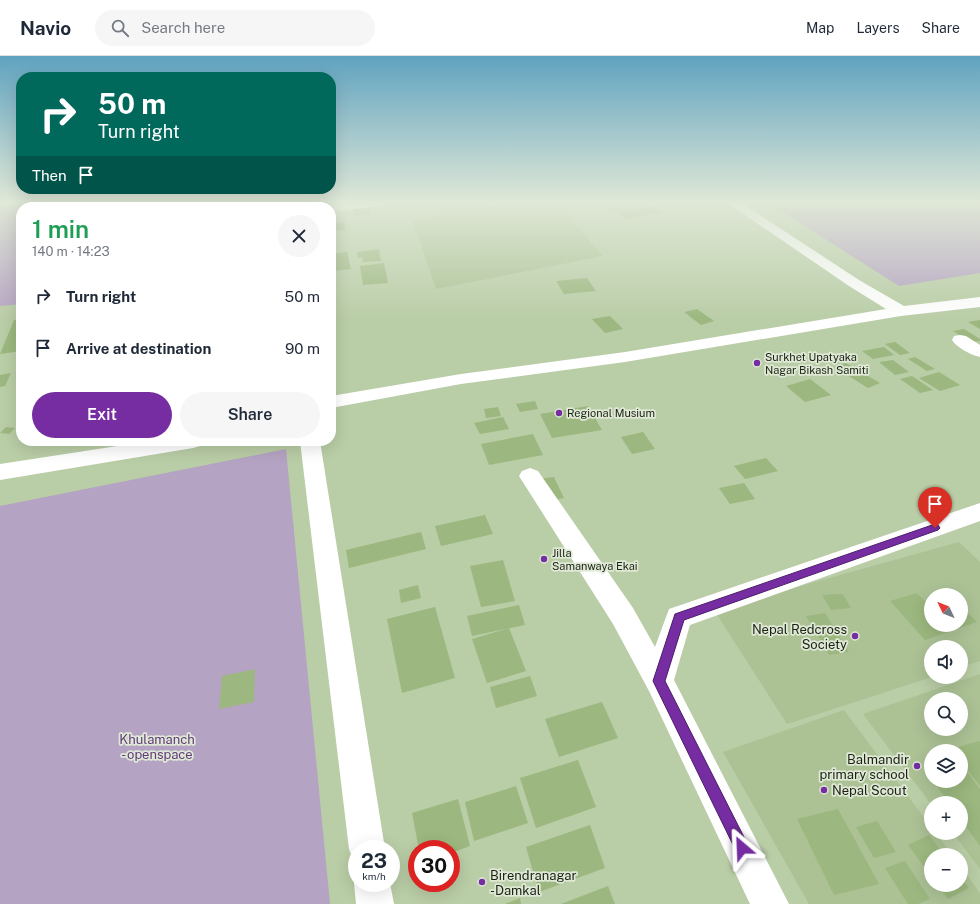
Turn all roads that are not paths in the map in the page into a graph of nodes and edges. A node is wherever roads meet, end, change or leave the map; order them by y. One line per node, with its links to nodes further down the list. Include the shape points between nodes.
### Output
1 (791, 242): 3 (street)
2 (980, 302): 3 (street)
3 (901, 311): 6 (street, via 624,357 461,379)
4 (960, 340): 5 (street)
5 (980, 352)
6 (336, 401)
7 (162, 446): 9 (street)
8 (311, 446): 13 (street)
9 (0, 472)
10 (530, 476): 12 (street, via 623,616)
11 (980, 512): 12 (street, via 679,617)
12 (659, 681): 16 (street)
13 (366, 840)
14 (373, 892): 15 (street)
15 (375, 904)
16 (770, 904)

